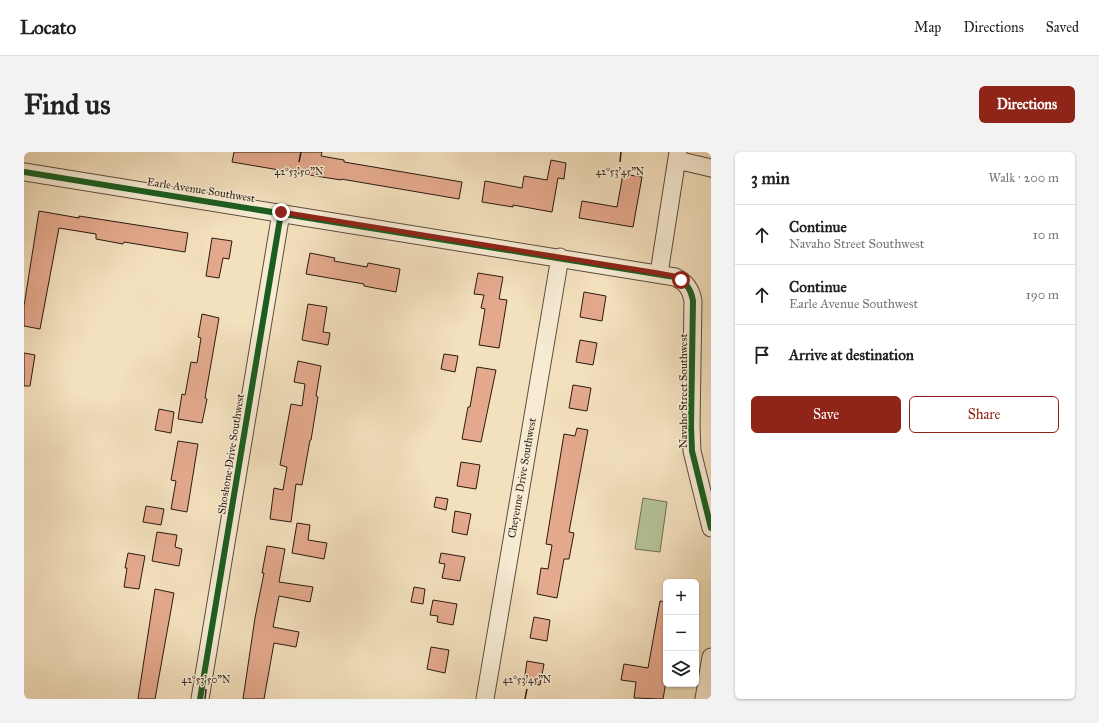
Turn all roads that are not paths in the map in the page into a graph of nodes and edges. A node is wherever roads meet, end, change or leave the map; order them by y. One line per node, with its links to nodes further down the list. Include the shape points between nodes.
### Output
1 (678, 156): 2 (street); 6 (street)
2 (711, 168)
3 (24, 172): 4 (street, Earle Avenue Southwest)
4 (281, 212): 5 (street, Earle Avenue Southwest); 9 (street, Shoshone Drive Southwest)
5 (560, 258): 6 (street, Earle Avenue Southwest); 10 (street, Cheyenne Drive Southwest)
6 (658, 273): 7 (street, Navaho Street Southwest, via 681,280 690,289 693,301 692,451)
7 (711, 528)
8 (711, 657): 11 (street)
9 (200, 699)
10 (485, 699)
11 (704, 699)

